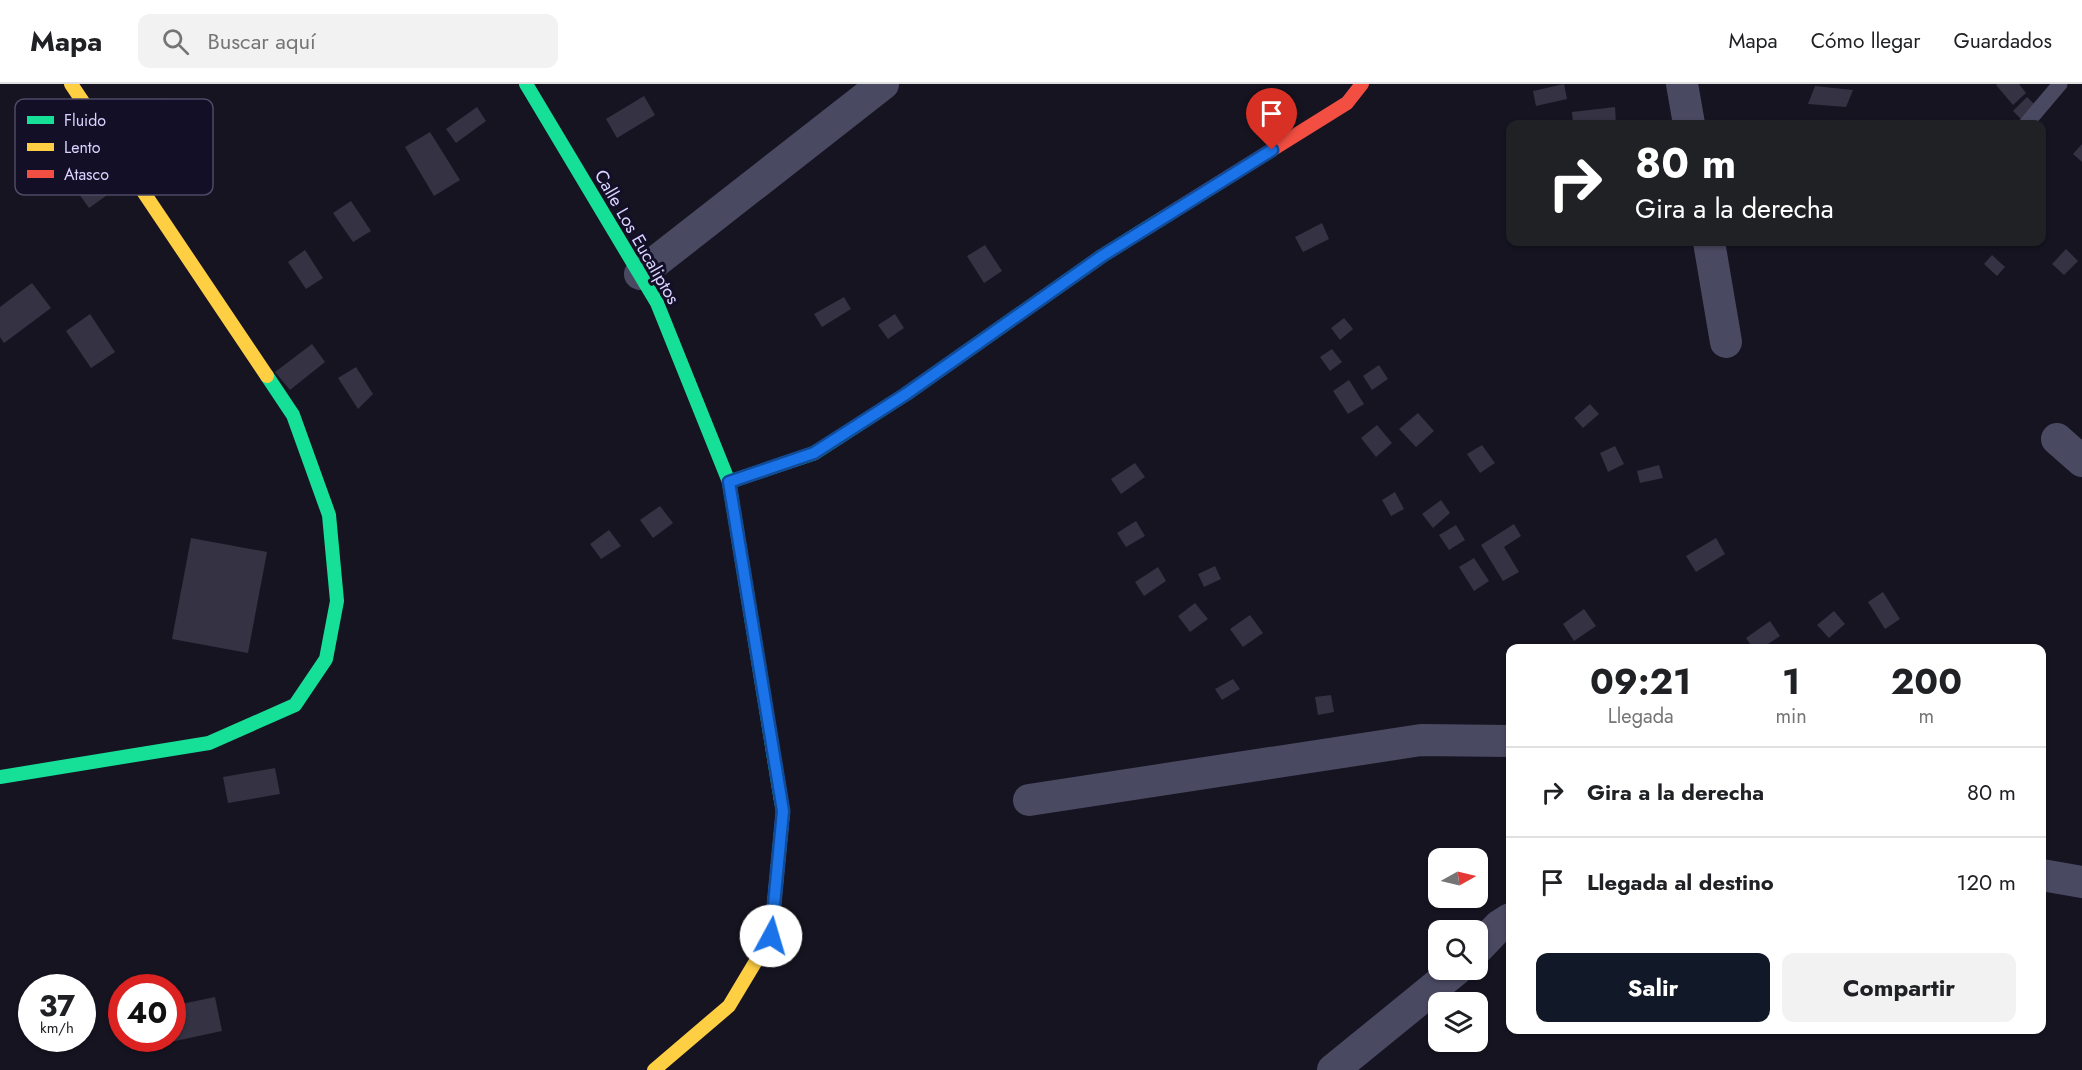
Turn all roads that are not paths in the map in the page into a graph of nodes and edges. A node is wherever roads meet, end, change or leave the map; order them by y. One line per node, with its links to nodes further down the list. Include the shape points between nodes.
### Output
1 (71, 84): 7 (street)
2 (526, 84): 12 (street, Calle Los Eucaliptos)
3 (883, 84): 12 (street)
4 (1362, 84): 16 (street, via 1347,103 1102,256 906,394 814,453)
5 (1682, 84): 8 (street)
6 (2060, 84): 9 (lane)
7 (81, 99)
8 (1688, 120)
9 (2029, 120)
10 (145, 195): 18 (street, via 293,416 329,515 337,601 326,659 295,705 209,743)
11 (1710, 246): 13 (street)
12 (640, 274): 16 (street, Calle Los Eucaliptos, via 657,303)
13 (1726, 342)
14 (2057, 439): 15 (street)
15 (2082, 461)
16 (729, 482): 25 (street, Calle Los Eucaliptos, via 783,811 771,936 729,1006)
17 (1506, 741): 19 (street, via 1421,740)
18 (0, 777)
19 (1029, 800)
20 (2046, 876): 21 (street)
21 (2082, 882)
22 (1506, 922): 23 (street)
23 (1488, 938)
24 (1443, 980): 26 (street)
25 (654, 1070)
26 (1333, 1070)

